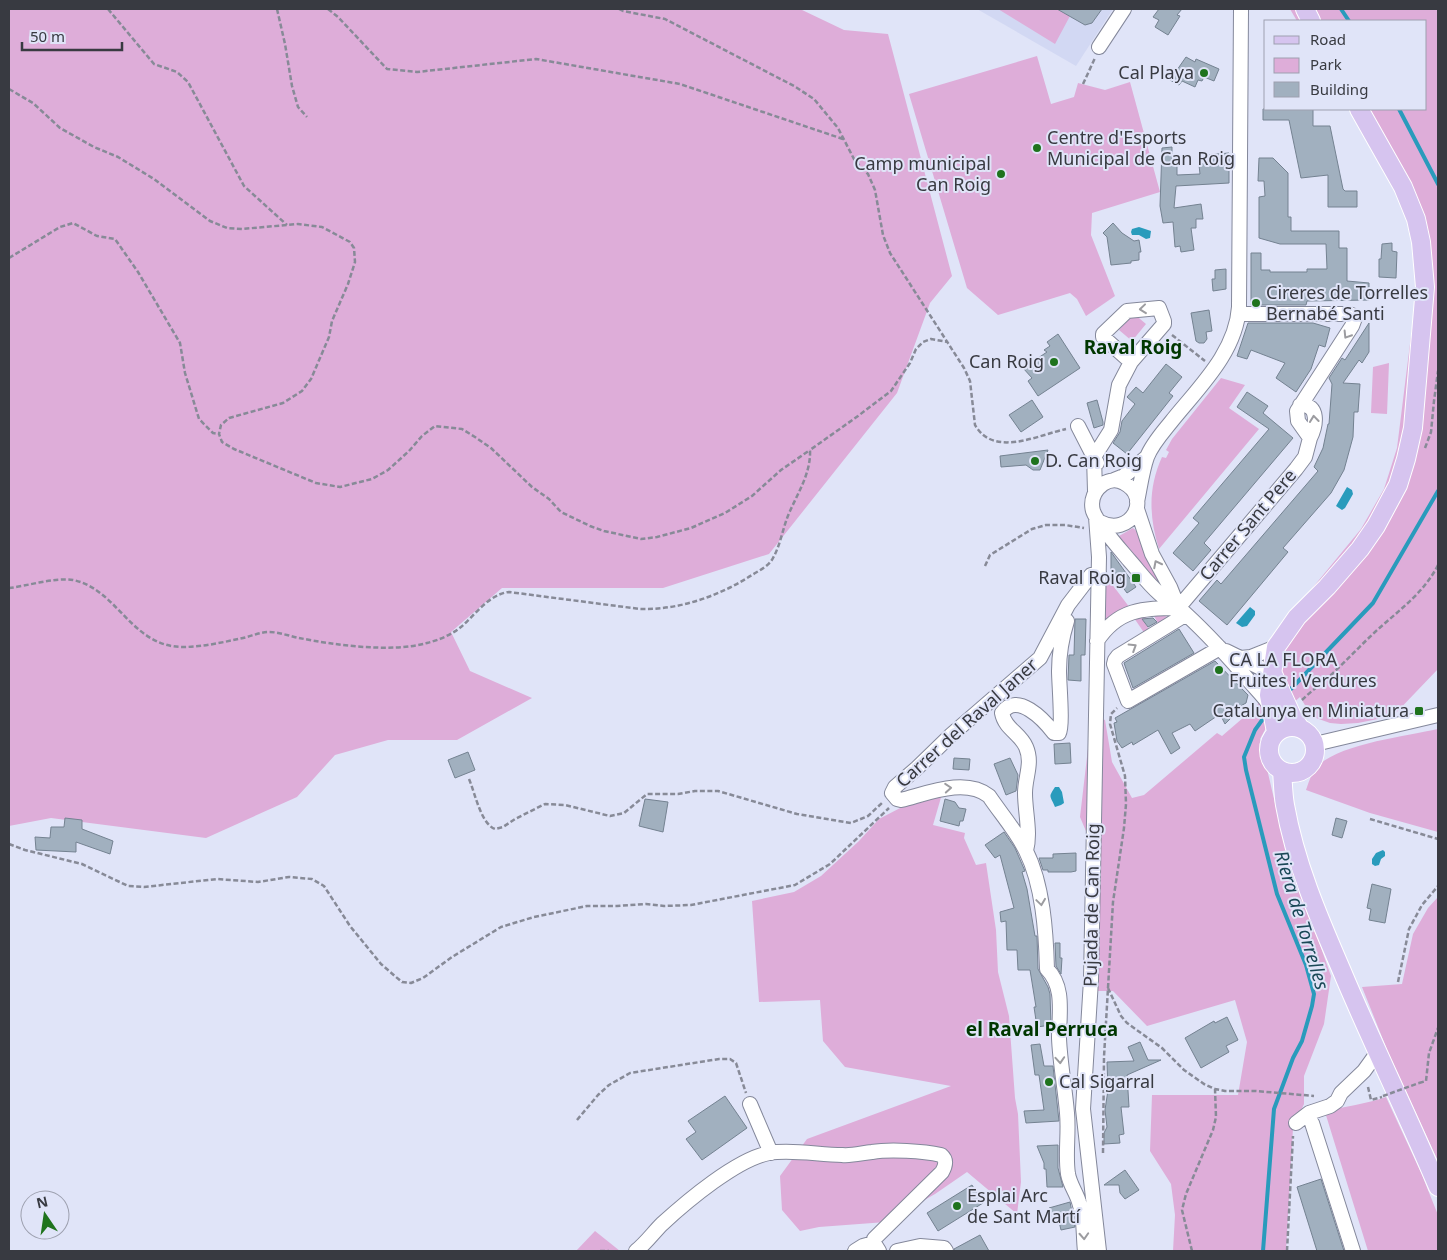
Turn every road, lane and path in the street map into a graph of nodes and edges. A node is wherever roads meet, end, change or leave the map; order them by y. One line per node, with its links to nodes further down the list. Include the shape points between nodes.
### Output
1 (108, 9): 13 (path, via 154,64 177,72 188,82 244,186)
2 (277, 9): 11 (path, via 292,86 298,107)
3 (328, 9): 12 (path, via 388,69 418,72 536,59 680,84)
4 (619, 9): 12 (path, via 665,19 794,86 814,99)
5 (1124, 9): 7 (street)
6 (1241, 9): 15 (street)
7 (1099, 48): 8 (path)
8 (1083, 84)
9 (9, 88): 13 (path, via 60,128 154,179 210,222 242,229)
10 (1360, 110): 38 (main road, via 1403,187 1421,242 1425,287 1413,428 1398,485 1376,526 1360,549 1297,617)
11 (307, 116)
12 (844, 140): 17 (path, via 875,190 883,235 890,253)
13 (287, 226): 21 (path, via 322,227 350,242 355,262 348,284 315,372 302,390 283,403 229,418 221,425)
14 (9, 258): 21 (path, via 60,227 73,223 97,236 115,239 180,343 199,419 213,433)
15 (1239, 314): 19 (street, via 1232,338); 36 (street, Carrer Sant Pere, one-way to 36, via 1349,314 1355,318 1297,411 1296,417 1310,438 1305,456)
16 (1162, 326): 18 (street); 18 (street, one-way to 18, via 1164,320 1159,308 1130,310 1102,334); 19 (path)
17 (948, 342): 20 (path, via 970,382 975,425 986,438 1007,443 1071,428); 22 (path, via 931,339 923,342 890,390)
18 (1131, 362): 23 (street, via 1119,385 1111,430)
19 (1213, 368): 24 (street)
20 (1080, 429): 23 (street)
21 (219, 434): 22 (path, via 222,442 234,449 316,483 340,486 372,479 388,470 435,426 462,429 491,448 561,512 604,531 641,539 691,528 725,513)
22 (810, 450): 35 (path, via 806,477 769,564 725,591 691,603 640,609 509,592 497,596 447,636 417,646 377,648 269,632 184,647 163,644 148,636 101,594 79,582 61,579)
23 (1094, 457): 25 (street, via 1100,469); 26 (street)
24 (1147, 457): 25 (street, via 1124,476); 27 (street)
25 (1113, 480): 26 (street); 27 (street, via 1132,488)
26 (1096, 491): 28 (street, via 1092,504)
27 (1137, 506): 29 (street, via 1131,519); 36 (street, one-way to 27, via 1152,554)
28 (1098, 523): 29 (street); 30 (street); 31 (street, Pujada de Can Roig); 33 (path, via 1046,525 1032,529 990,555)
29 (1120, 525): 30 (street)
30 (1111, 539): 31 (street); 36 (street, via 1159,593)
31 (1099, 557): 34 (street, Pujada de Can Roig)
32 (1438, 565): 44 (path, via 1403,608)
33 (985, 566)
34 (1099, 575): 37 (street, Pujada de Can Roig); 52 (street, Carrer del Raval Janer, via 1092,575 1068,605 1040,658 895,787 892,791); 57 (street, via 1068,620 1063,635 1059,669 1062,728 1059,733 1054,733 1037,715 1017,704 1002,713 1004,721 1023,741 1028,754 1025,790 1029,840)
35 (9, 588)
36 (1182, 611): 37 (street, via 1151,608 1135,611 1106,628); 39 (street); 42 (street, Carrer Sant Pere, one-way to 36, via 1115,660)
37 (1098, 641): 81 (street, Pujada de Can Roig, via 1090,980 1083,1109)
38 (1276, 647): 40 (street); 41 (main road)
39 (1220, 648): 40 (street); 42 (street); 43 (street)
40 (1240, 658): 41 (street)
41 (1273, 674): 43 (main road, via 1269,695); 44 (main road)
42 (1128, 701): 60 (path, via 1114,710 1110,718 1125,776 1126,804 1113,902)
43 (1272, 708): 47 (main road)
44 (1290, 711): 46 (main road)
45 (1438, 715): 48 (street)
46 (1300, 728): 47 (main road, via 1285,727); 48 (main road, via 1310,734)
47 (1276, 732): 50 (main road, via 1268,750 1274,764)
48 (1315, 744): 49 (main road, via 1312,761)
49 (1304, 770): 50 (main road); 53 (main road)
50 (1282, 771): 53 (main road)
51 (469, 779): 52 (path, via 487,824 495,829 503,828 545,804 565,805 601,815 618,815 647,794 710,790 797,814 851,823)
52 (897, 797): 56 (path, via 830,864 795,885 691,905 587,906 534,917 502,927 411,983 402,982 381,964 350,926 324,886 312,879 205,880 135,887 120,884 82,864); 57 (street, Carrer del Raval Janer, one-way to 57, via 954,788 985,793)
53 (1288, 818): 62 (main road, via 1316,911)
54 (1370, 819): 55 (path)
55 (1438, 838)
56 (9, 844)
57 (1026, 851): 80 (street, Carrer del Raval Janer, one-way to 80, via 1039,888 1047,969 1054,976 1058,990 1068,1172 1070,1185 1079,1201)
58 (1438, 886): 59 (path, via 1422,904 1409,929)
59 (1398, 982)
60 (1108, 988): 63 (path, via 1127,1024 1162,1048 1194,1078); 71 (path)
61 (1438, 1028): 64 (path, bridge, via 1429,1053 1426,1081 1371,1100)
62 (1377, 1053): 68 (street, via 1337,1101); 72 (main road)
63 (1215, 1089): 65 (path); 82 (path, via 1213,1130 1183,1202 1183,1218)
64 (1369, 1090)
65 (1292, 1094)
66 (750, 1104): 67 (path, via 736,1063 726,1059 630,1073 609,1085); 70 (street)
67 (577, 1120)
68 (1296, 1122): 83 (path)
69 (1312, 1123): 84 (street)
70 (771, 1153): 73 (street, via 842,1155 888,1151 934,1154 945,1158 942,1172 876,1236); 76 (street, via 733,1169 664,1223)
71 (1103, 1154)
72 (1438, 1188)
73 (876, 1247): 77 (street, via 863,1246)
74 (600, 1251): 75 (path)
75 (609, 1251)
76 (636, 1251)
77 (855, 1251)
78 (897, 1251): 79 (street, via 920,1246 944,1248)
79 (946, 1251)
80 (1086, 1251)
81 (1099, 1251)
82 (1192, 1251)
83 (1287, 1251)
84 (1353, 1251)

